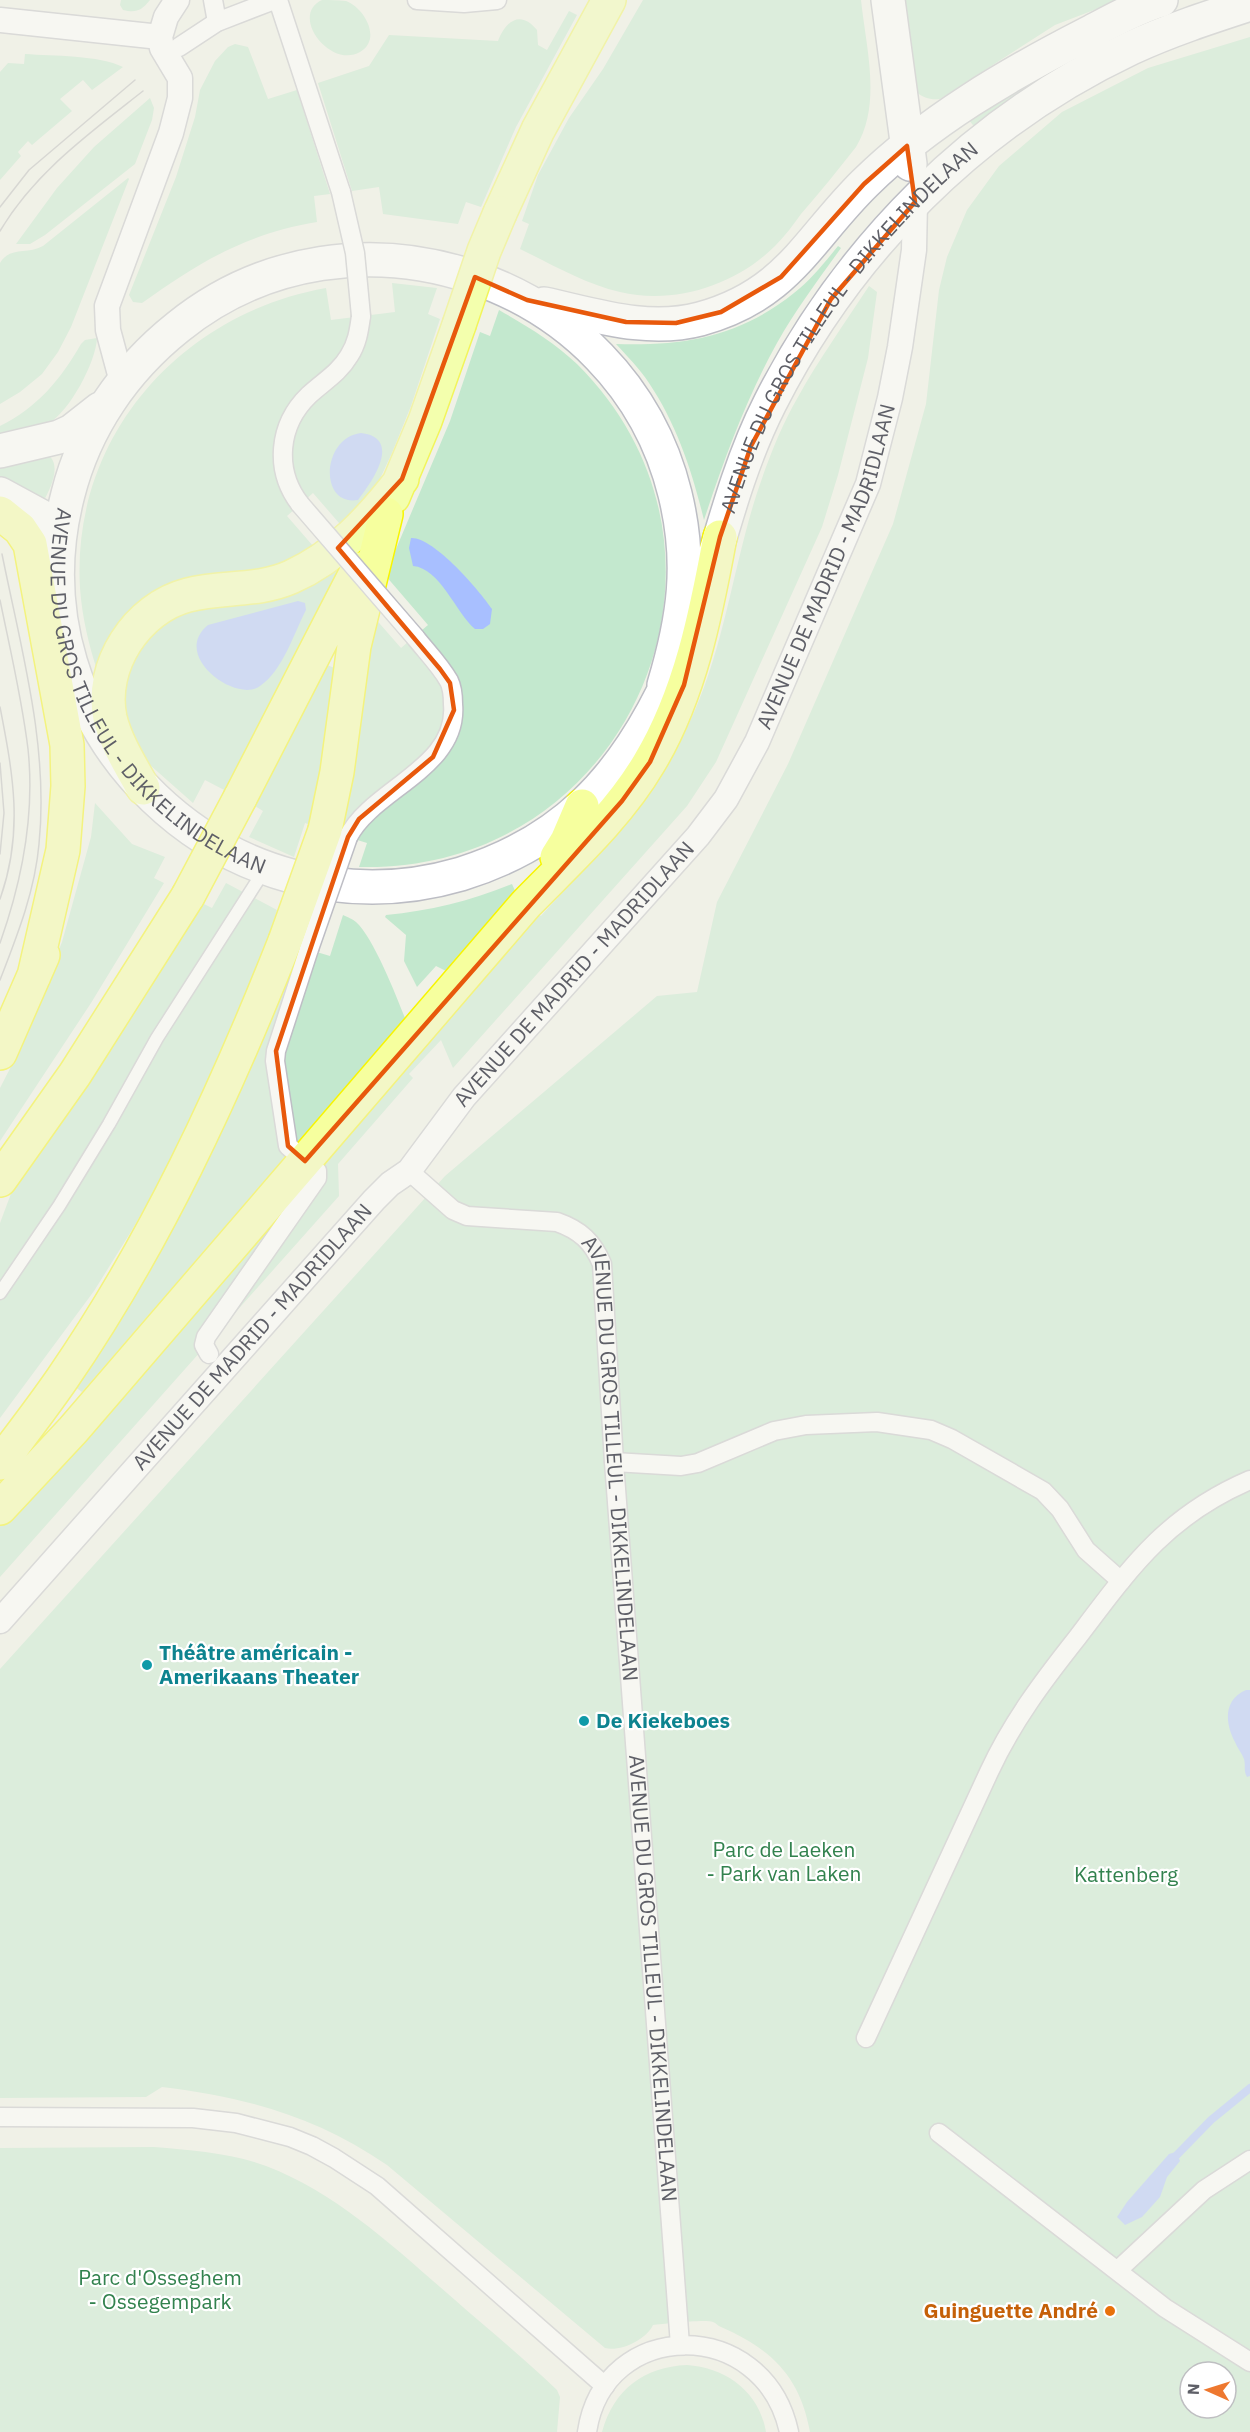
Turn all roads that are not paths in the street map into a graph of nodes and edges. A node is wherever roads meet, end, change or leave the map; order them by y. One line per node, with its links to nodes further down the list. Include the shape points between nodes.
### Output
1 (177, 0): 12 (street, via 166,17)
2 (213, 0): 11 (street)
3 (276, 0): 11 (street); 28 (street, bridge, via 341,192 355,253 361,316 357,341 349,357 339,371 299,405 284,435 282,464 286,481 300,504 450,683 454,710 448,733 433,757)
4 (417, 0): 5 (street)
5 (497, 0)
6 (609, 0): 18 (main road, bridge, via 538,130 500,213)
7 (888, 0): 13 (main road)
8 (1158, 1): 13 (main road, AVENUE DU GROS TILLEUL - DIKKELINDELAAN, via 1049,53)
9 (1250, 4): 14 (main road, AVENUE DU GROS TILLEUL - DIKKELINDELAAN, via 1131,48 1046,95 1001,126)
10 (0, 20): 12 (street)
11 (217, 21): 12 (street)
12 (169, 42): 16 (street, via 162,48 180,78 180,98 171,133 107,306)
13 (907, 146): 14 (main road); 15 (main road, AVENUE DU GROS TILLEUL - DIKKELINDELAAN, via 864,184 782,277 764,291 721,312 676,323 643,324)
14 (915, 202): 23 (main road, AVENUE DU GROS TILLEUL - DIKKELINDELAAN, via 863,257 814,324 769,404); 35 (street, AVENUE DE MADRID - MADRIDLAAN, via 913,264 900,347 868,484 744,766 710,822 464,1097)
15 (527, 300): 16 (main road, AVENUE DU GROS TILLEUL - DIKKELINDELAAN, via 482,279 434,265 385,259 334,261 285,271 238,288 195,313 156,344); 25 (main road, AVENUE DU GROS TILLEUL - DIKKELINDELAAN, via 568,328 604,362 634,401 658,444 674,491 684,549 685,589 678,638)
16 (115, 392): 17 (main road, via 72,431); 22 (main road, AVENUE DU GROS TILLEUL - DIKKELINDELAAN, via 77,464)
17 (0, 451)
18 (402, 478): 21 (main road); 26 (main road, via 362,528 316,564 266,585 176,598 138,624 117,660 108,697 119,743)
19 (0, 494): 22 (main road)
20 (0, 513): 32 (highway, via 20,528 30,544 67,746 68,800 63,850)
21 (386, 514): 28 (highway, via 354,646 338,772); 36 (highway, bridge, via 188,896 100,1035)
22 (60, 531): 24 (main road, AVENUE DU GROS TILLEUL - DIKKELINDELAAN, via 59,602)
23 (720, 537): 25 (main road, AVENUE DU GROS TILLEUL - DIKKELINDELAAN, via 688,637); 30 (highway, via 684,684 650,762 592,836)
24 (73, 670): 26 (main road, AVENUE DU GROS TILLEUL - DIKKELINDELAAN, via 104,737); 32 (highway, via 85,765 81,848 63,906)
25 (664, 685): 27 (main road, AVENUE DU GROS TILLEUL - DIKKELINDELAAN, via 630,751)
26 (143, 788): 29 (main road, AVENUE DU GROS TILLEUL - DIKKELINDELAAN, via 199,836)
27 (582, 806): 29 (main road, AVENUE DU GROS TILLEUL - DIKKELINDELAAN, via 516,852 440,880 360,887 312,882); 30 (highway, via 565,846)
28 (337, 833): 31 (highway, bridge)
29 (265, 869): 37 (lane, via 157,1038 65,1196)
30 (526, 904): 34 (highway)
31 (297, 945): 34 (street, via 275,1061 288,1146); 40 (highway, via 253,1022 178,1181 118,1289 63,1378)
32 (34, 976): 33 (highway)
33 (0, 1053)
34 (304, 1161): 38 (street, via 317,1171 317,1178 206,1337 204,1345); 42 (highway, via 203,1282)
35 (409, 1171): 39 (street, AVENUE DU GROS TILLEUL - DIKKELINDELAAN, via 453,1210 467,1216 557,1222 590,1241 604,1277); 44 (street, AVENUE DE MADRID - MADRIDLAAN, via 374,1200)
36 (0, 1180)
37 (0, 1293)
38 (209, 1353)
39 (614, 1462): 43 (street, via 681,1466 698,1463 774,1431 806,1425 877,1422 932,1430 1043,1491 1060,1509 1086,1550); 50 (street, AVENUE DU GROS TILLEUL - DIKKELINDELAAN)
40 (0, 1463)
41 (1250, 1480): 43 (street, via 1178,1521)
42 (0, 1508)
43 (1121, 1581): 45 (street, via 1004,1739)
44 (0, 1621)
45 (866, 2038)
46 (0, 2117): 52 (street, via 193,2118 263,2128 312,2146 377,2186)
47 (939, 2133): 49 (street)
48 (1250, 2160): 49 (street, via 1204,2190)
49 (1118, 2270): 51 (street, via 1165,2307)
50 (680, 2345): 52 (street, via 652,2351 635,2360); 54 (street, via 714,2348 744,2361 768,2383 784,2411)
51 (1250, 2362)
52 (605, 2386): 53 (street, via 589,2415)
53 (587, 2432)
54 (789, 2432)

